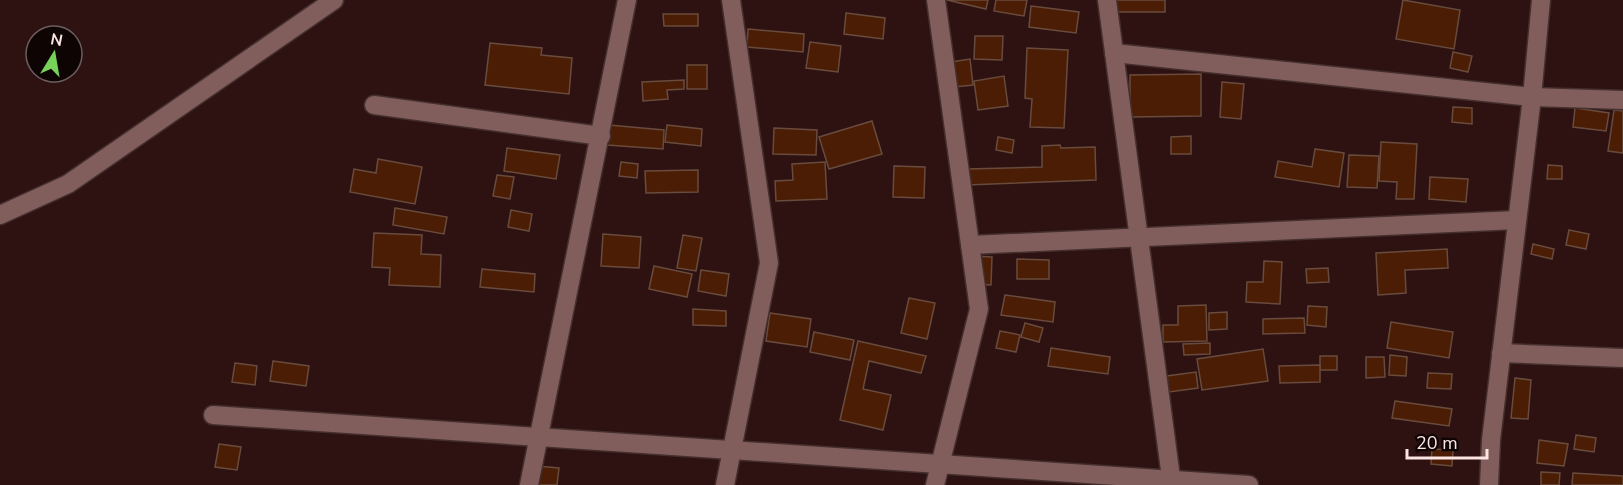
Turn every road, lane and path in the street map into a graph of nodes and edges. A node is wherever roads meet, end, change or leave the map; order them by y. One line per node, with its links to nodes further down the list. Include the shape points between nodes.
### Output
1 (334, 0): 12 (street, via 68,183)
2 (627, 0): 11 (street)
3 (731, 0): 20 (street, via 770,262)
4 (936, 0): 15 (street)
5 (1107, 0): 7 (street)
6 (1541, 0): 8 (street)
7 (1114, 53): 8 (street); 14 (street)
8 (1532, 97): 9 (street); 13 (street)
9 (1623, 100)
10 (374, 105): 11 (street)
11 (600, 136): 19 (street)
12 (0, 216)
13 (1518, 220): 14 (street); 16 (street)
14 (1139, 237): 15 (street); 22 (street)
15 (970, 245): 21 (street, via 979,309)
16 (1501, 353): 17 (street); 27 (street)
17 (1623, 358)
18 (213, 415): 19 (street)
19 (539, 437): 20 (street); 23 (street)
20 (732, 450): 21 (street); 24 (street)
21 (939, 464): 22 (street); 25 (street)
22 (1172, 482): 26 (street)
23 (529, 485)
24 (725, 485)
25 (934, 485)
26 (1249, 485)
27 (1489, 485)

